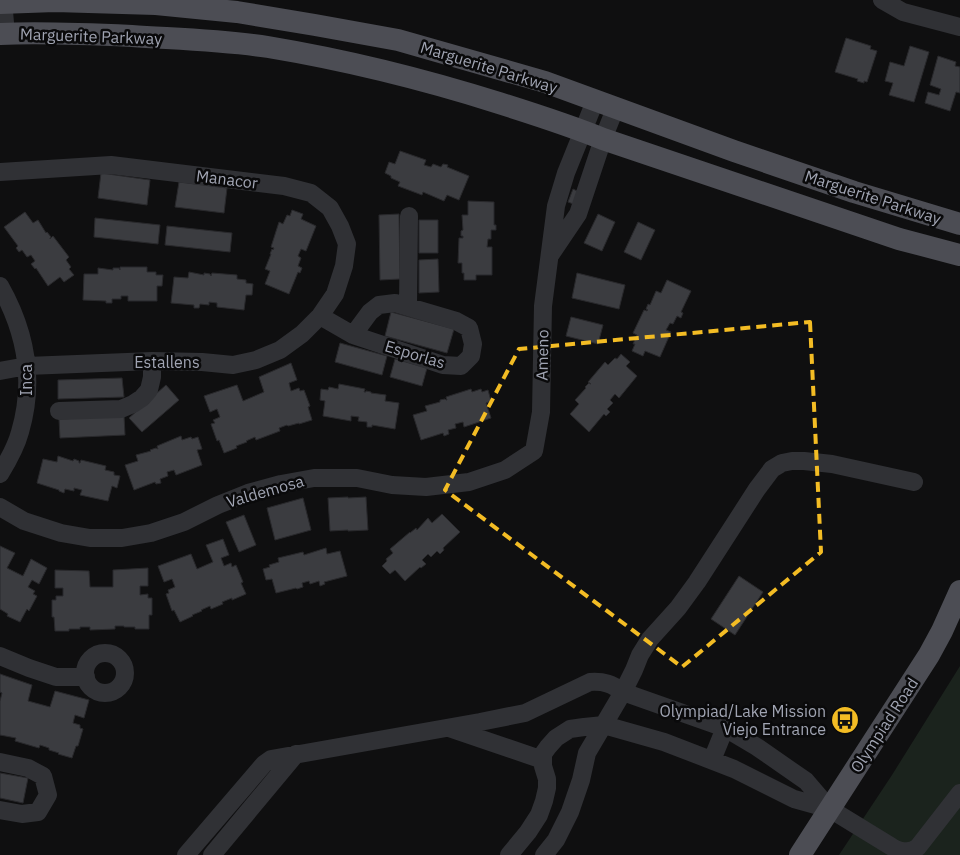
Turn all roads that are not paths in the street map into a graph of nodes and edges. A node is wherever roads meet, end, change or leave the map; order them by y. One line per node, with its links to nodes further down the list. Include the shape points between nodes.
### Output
1 (882, 0): 3 (street, via 903,12)
2 (2, 2): 4 (street); 5 (main road, Marguerite Parkway, via 156,4 237,12 315,25 398,40 545,82)
3 (960, 27)
4 (3, 34): 6 (main road, Marguerite Parkway, via 68,33 267,47 370,67 444,86)
5 (605, 105): 6 (street, Ameno); 11 (main road, Marguerite Parkway, via 854,192)
6 (593, 135): 8 (street, Ameno, via 566,173); 9 (street, Ameno); 12 (main road, Marguerite Parkway, via 899,239)
7 (0, 172): 16 (street, Manacor, via 111,165 284,186 311,193 330,208 347,244 335,294)
8 (556, 206): 9 (street); 13 (street, Ameno)
9 (578, 214): 13 (street, Ameno)
10 (410, 216): 15 (street)
11 (960, 224)
12 (960, 255)
13 (548, 259): 22 (street, Ameno, via 543,306 541,412)
14 (0, 286): 19 (street, Inca, via 20,330)
15 (408, 307): 17 (street, Esporlas, via 394,302 379,305); 17 (street, Esporlas, via 469,328 472,356 461,366 443,365)
16 (320, 316): 17 (street, Esporlas); 18 (street, Estallens, via 280,350 256,360 233,365)
17 (353, 335)
18 (152, 361): 19 (street, Estallens); 21 (street, via 149,390 133,404 121,409)
19 (27, 366): 20 (street, Estallens); 23 (street, Inca, via 25,410 20,433)
20 (0, 371)
21 (59, 411)
22 (534, 450): 25 (street, Valdemosa, via 505,470 469,482 426,487 357,478 314,478 281,484 248,493 151,534 122,538 90,538 61,533 24,521)
23 (0, 474)
24 (914, 482): 29 (street, via 804,461 782,463 772,469 697,582 650,639)
25 (0, 507)
26 (960, 591): 38 (main road, Olympiad Road, via 929,655)
27 (0, 656): 28 (street, via 56,677)
28 (86, 677)
29 (623, 692): 30 (street); 31 (street, via 610,683 590,682 526,713); 32 (street)
30 (604, 725): 34 (street, via 570,729 548,747); 35 (street); 43 (street, via 587,753 570,812 556,840)
31 (448, 728): 33 (street); 34 (street)
32 (725, 728): 35 (street); 38 (street, via 806,781)
33 (296, 754): 40 (street, via 271,759 264,764); 41 (street)
34 (543, 760): 42 (street, via 547,779 544,801 528,832)
35 (712, 760): 38 (street, via 794,799)
36 (0, 762): 39 (street, via 28,768 43,776 48,795 38,812 22,814)
37 (960, 793): 38 (street, via 918,847 908,852 892,847)
38 (830, 809): 44 (main road, Olympiad Road)
39 (0, 810)
40 (186, 855)
41 (212, 855)
42 (509, 855)
43 (544, 855)
44 (800, 855)

